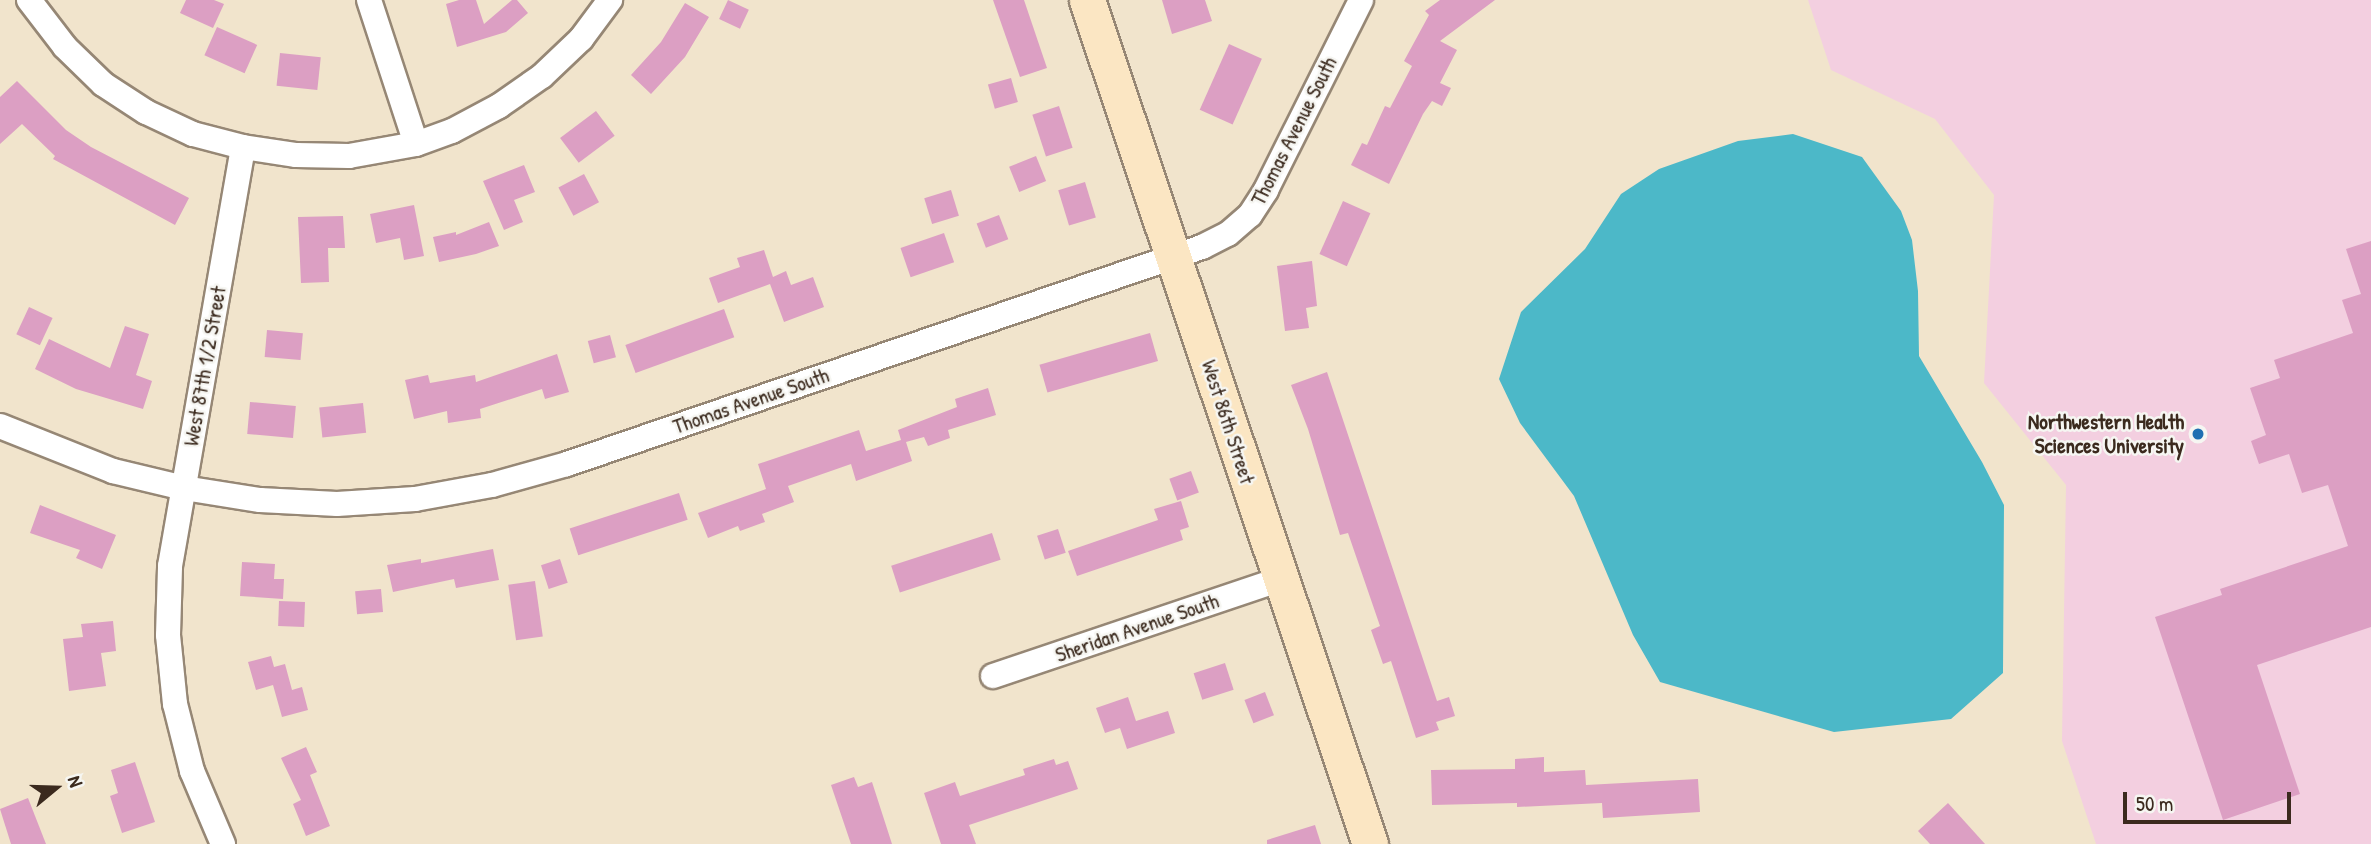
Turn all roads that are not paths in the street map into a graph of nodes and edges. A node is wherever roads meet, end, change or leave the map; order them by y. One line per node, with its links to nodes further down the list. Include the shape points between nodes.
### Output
1 (29, 0): 7 (street, via 65,47 103,83 146,112 193,134)
2 (369, 0): 6 (street)
3 (610, 0): 6 (street, via 581,39 542,76 499,106)
4 (1087, 0): 8 (street, West 86th Street)
5 (1361, 0): 8 (street, Thomas Avenue South, via 1250,215 1228,234)
6 (416, 144): 7 (street, via 349,156)
7 (243, 147): 10 (street, West 87th 1/2 Street)
8 (1173, 257): 10 (street, Thomas Avenue South, via 567,464 492,485 415,499 337,504 260,500); 11 (street, West 86th Street)
9 (0, 426): 10 (street, Thomas Avenue South, via 113,471)
10 (184, 488): 13 (street, West 87th 1/2 Street, via 170,566 168,635 175,704 192,771)
11 (1281, 579): 12 (street, Sheridan Avenue South); 14 (street, West 86th Street)
12 (993, 676)
13 (223, 844)
14 (1370, 844)

